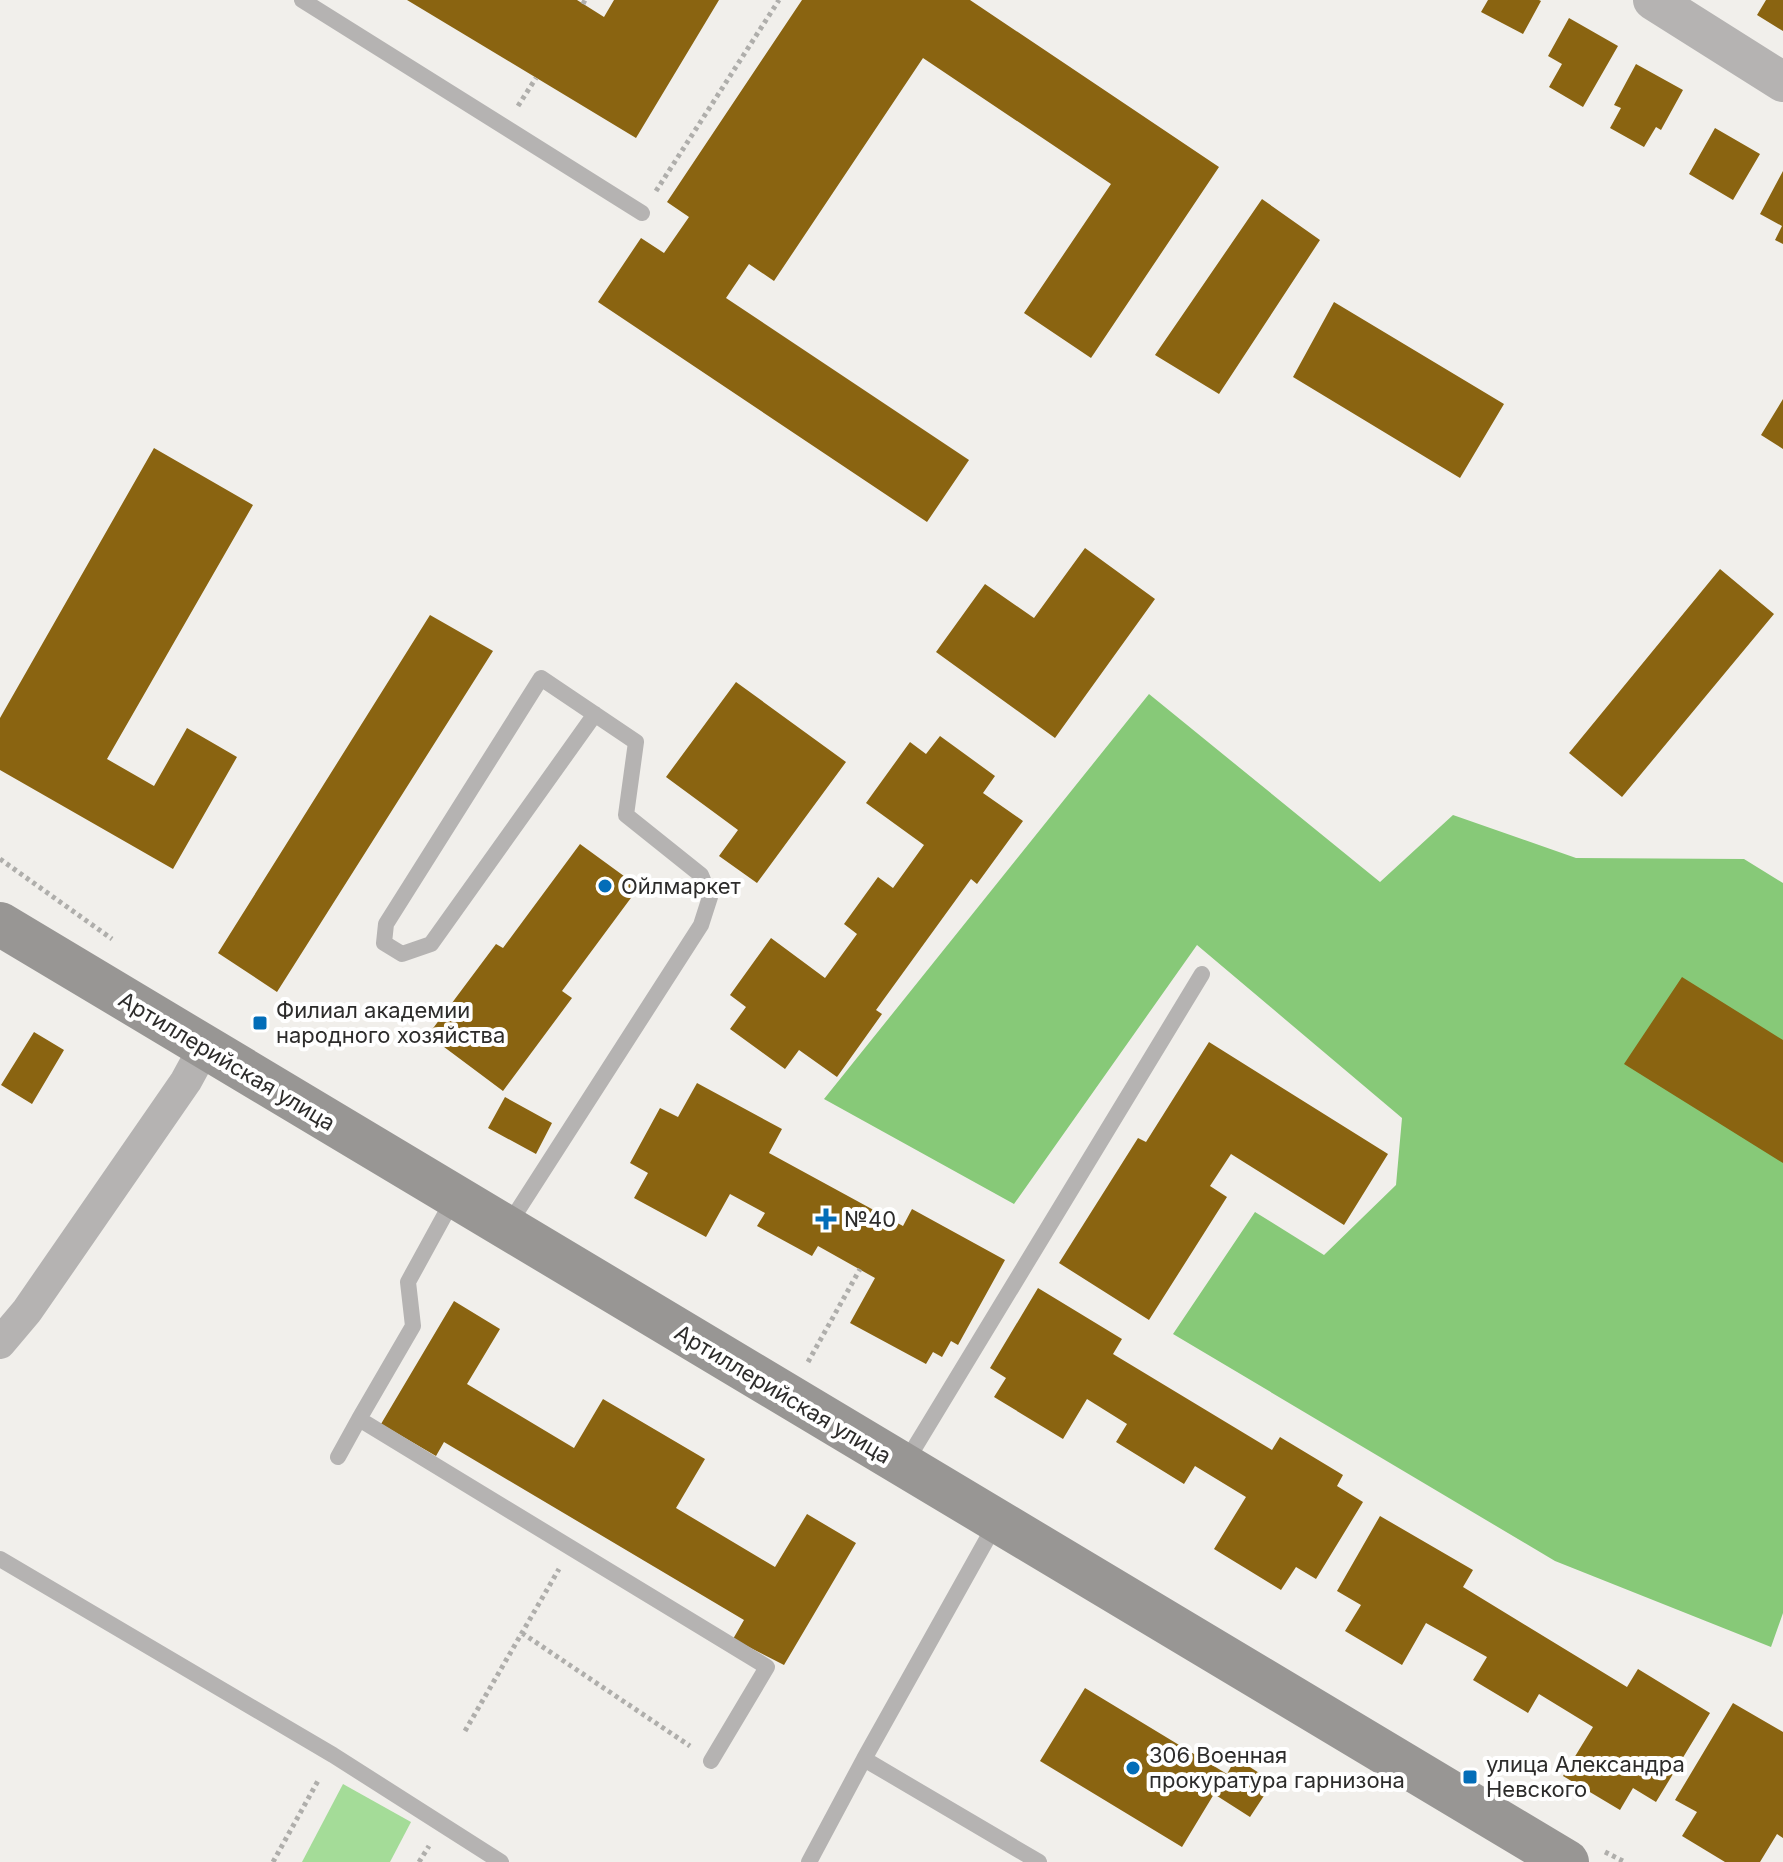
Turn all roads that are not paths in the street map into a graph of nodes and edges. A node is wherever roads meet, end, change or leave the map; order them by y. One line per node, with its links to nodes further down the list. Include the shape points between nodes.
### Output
1 (302, 0): 4 (lane)
2 (1653, 0): 3 (street)
3 (1783, 82)
4 (642, 213)
5 (595, 714): 5 (lane, via 541,678 393,908 384,943 402,954 431,944); 10 (lane, via 636,742 626,815 701,875 710,897 701,925)
6 (0, 924): 8 (main road, Артиллерийская улица)
7 (1202, 974): 14 (lane)
8 (204, 1048): 9 (main road, Артиллерийская улица); 11 (street, via 27,1311)
9 (454, 1197): 10 (main road, Артиллерийская улица); 12 (lane, via 408,1282 413,1326)
10 (506, 1228): 14 (main road, Артиллерийская улица)
11 (0, 1343)
12 (359, 1419): 13 (lane); 18 (lane, via 767,1667)
13 (338, 1457)
14 (903, 1466): 15 (main road, Артиллерийская улица)
15 (997, 1522): 17 (lane); 22 (main road, Артиллерийская улица)
16 (0, 1559): 19 (lane, via 333,1755)
17 (864, 1759): 20 (lane); 21 (lane)
18 (711, 1761)
19 (501, 1862)
20 (809, 1862)
21 (1039, 1862)
22 (1567, 1862)

